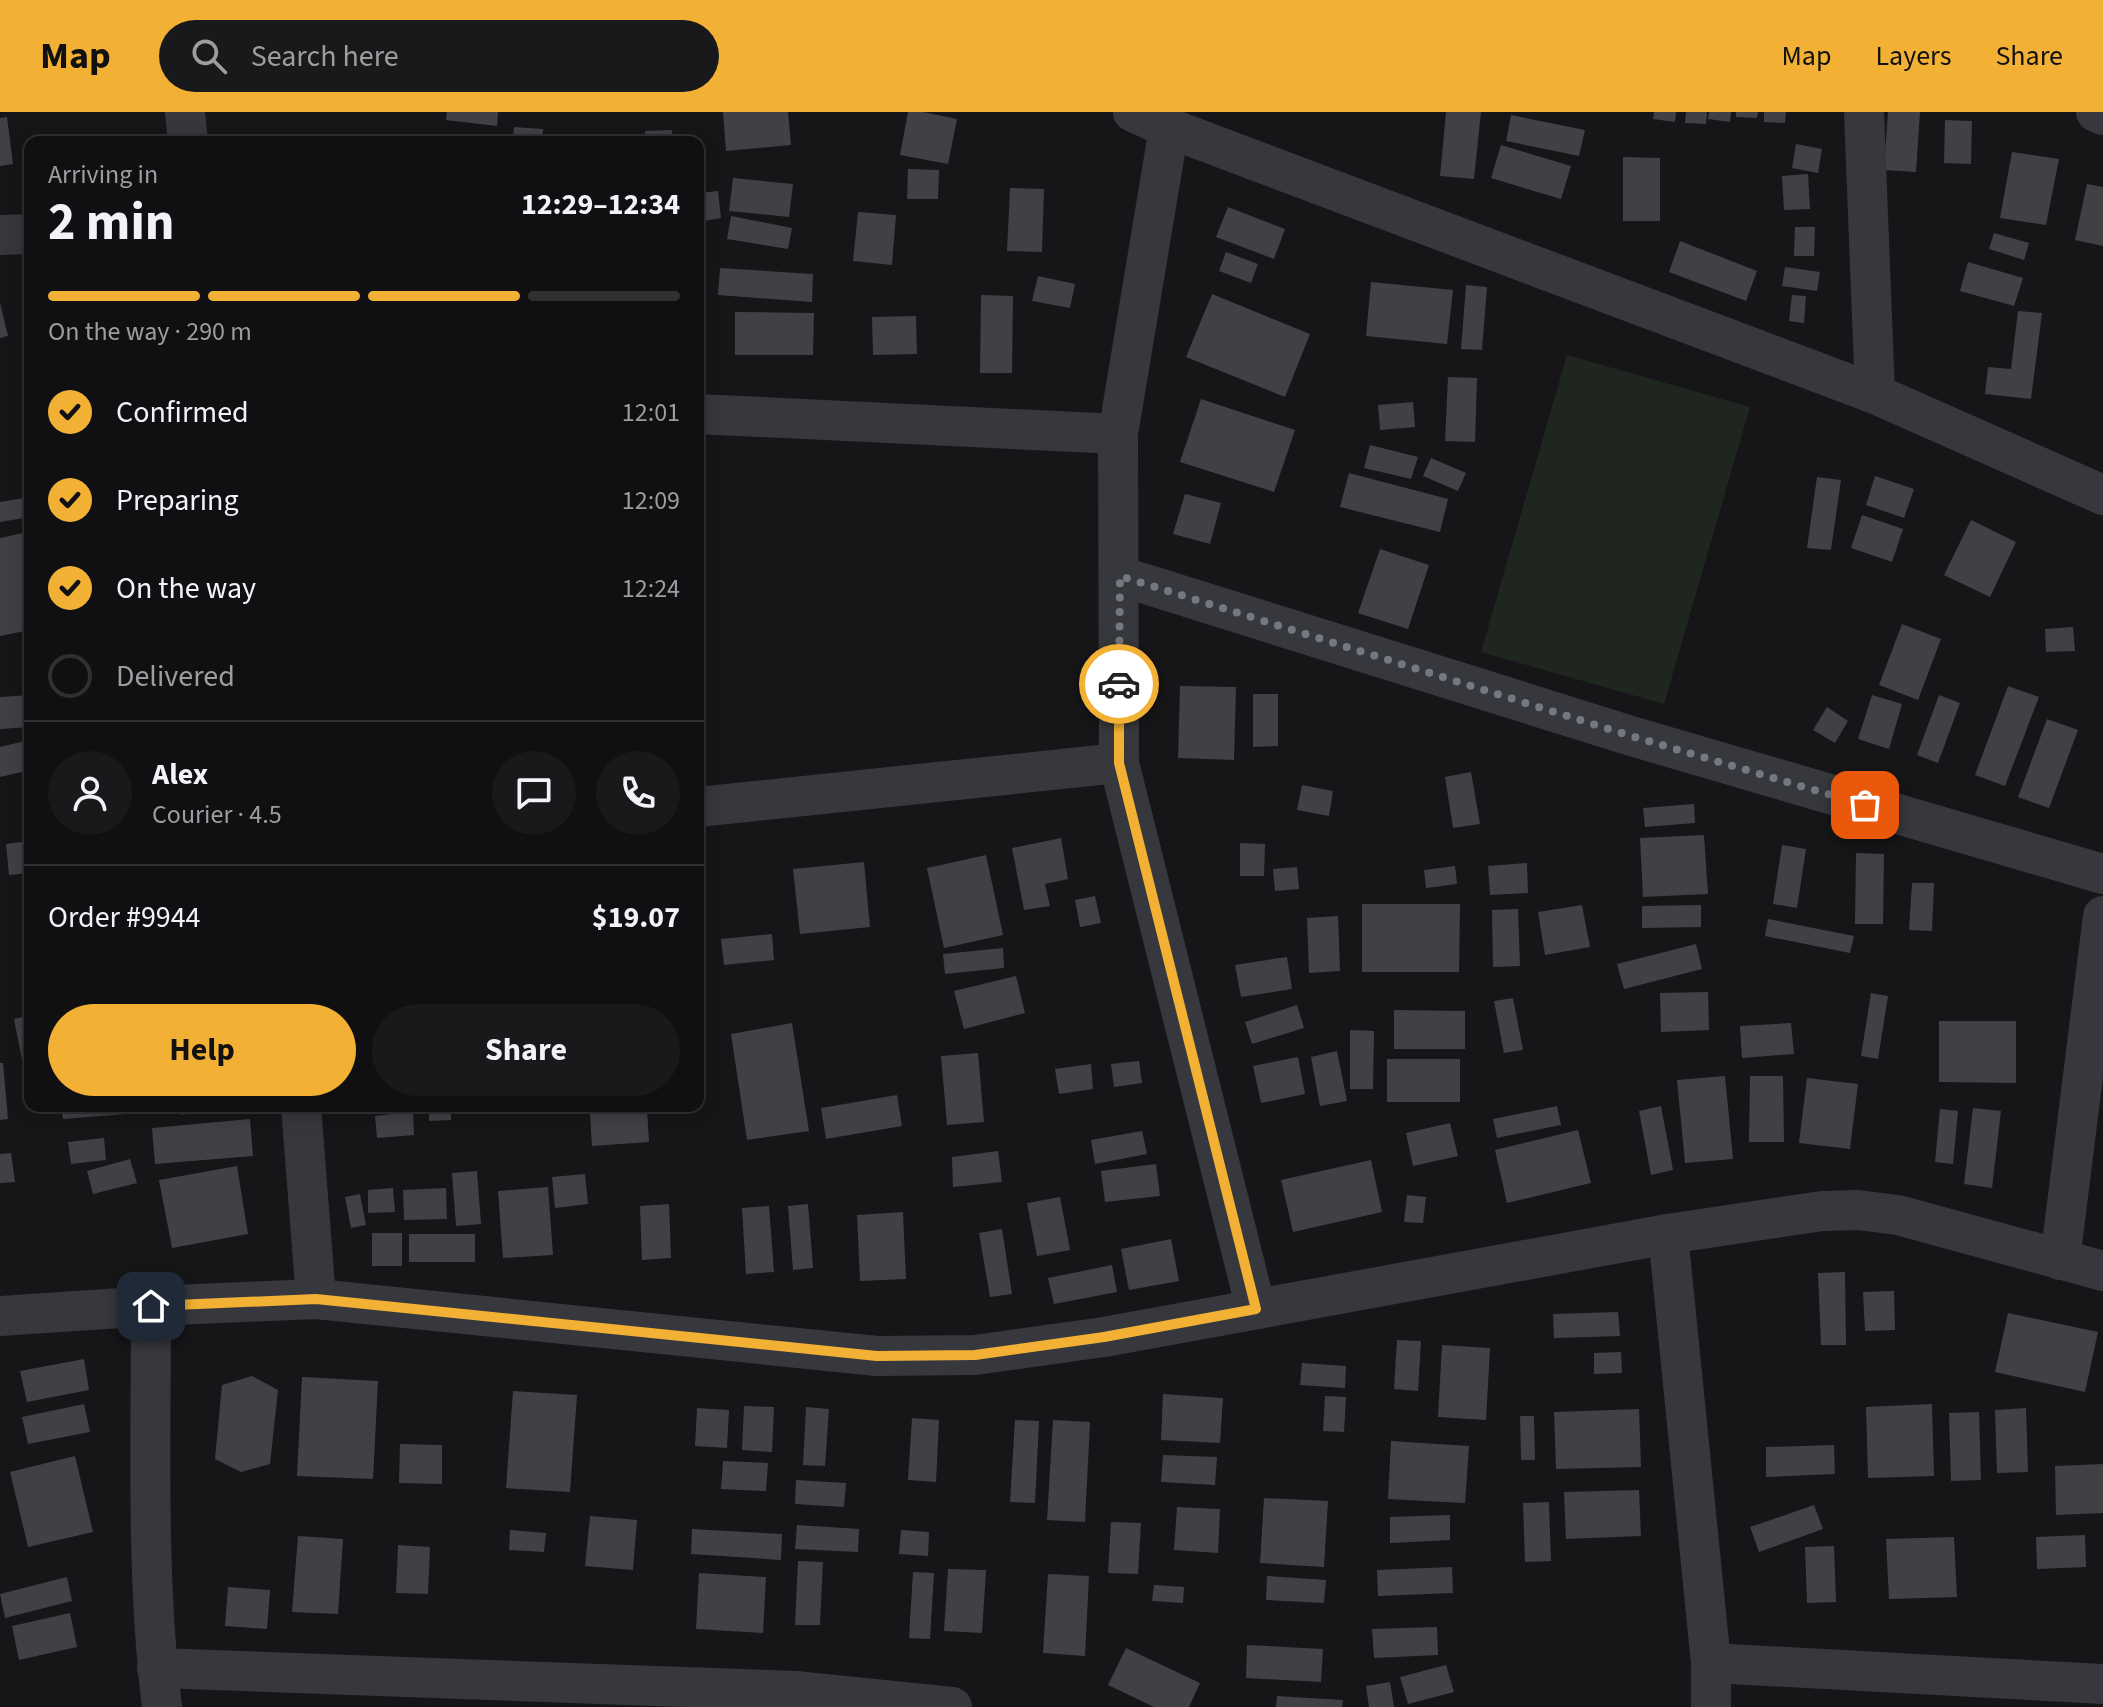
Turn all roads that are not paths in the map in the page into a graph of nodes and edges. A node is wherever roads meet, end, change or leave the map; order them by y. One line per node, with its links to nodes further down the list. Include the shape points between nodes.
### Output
1 (185, 112): 7 (street)
2 (1133, 112): 6 (street)
3 (1864, 112): 10 (street)
4 (2096, 112): 5 (street)
5 (2103, 115)
6 (1169, 128): 10 (street); 12 (street)
7 (187, 136)
8 (24, 234): 9 (street)
9 (0, 235)
10 (1875, 394): 13 (street)
11 (704, 414): 12 (street)
12 (1118, 434): 14 (street)
13 (2103, 495)
14 (1120, 576): 15 (street); 17 (street, via 1628,735)
15 (1119, 763): 16 (street); 25 (street)
16 (704, 806)
17 (2103, 874)
18 (2103, 916): 21 (street)
19 (301, 1112): 23 (street)
20 (1668, 1234): 21 (street, via 1858,1210 1898,1215); 25 (street); 27 (street)
21 (2060, 1260): 22 (street)
22 (2103, 1271)
23 (316, 1299): 24 (street); 25 (street, via 877,1356 975,1355)
24 (151, 1306): 26 (street); 28 (street, via 151,1571)
25 (1256, 1309)
26 (0, 1316)
27 (1711, 1663): 29 (street); 33 (street)
28 (157, 1668): 30 (street); 31 (street)
29 (2103, 1684)
30 (795, 1699): 32 (street)
31 (162, 1707)
32 (952, 1707)
33 (1711, 1707)

